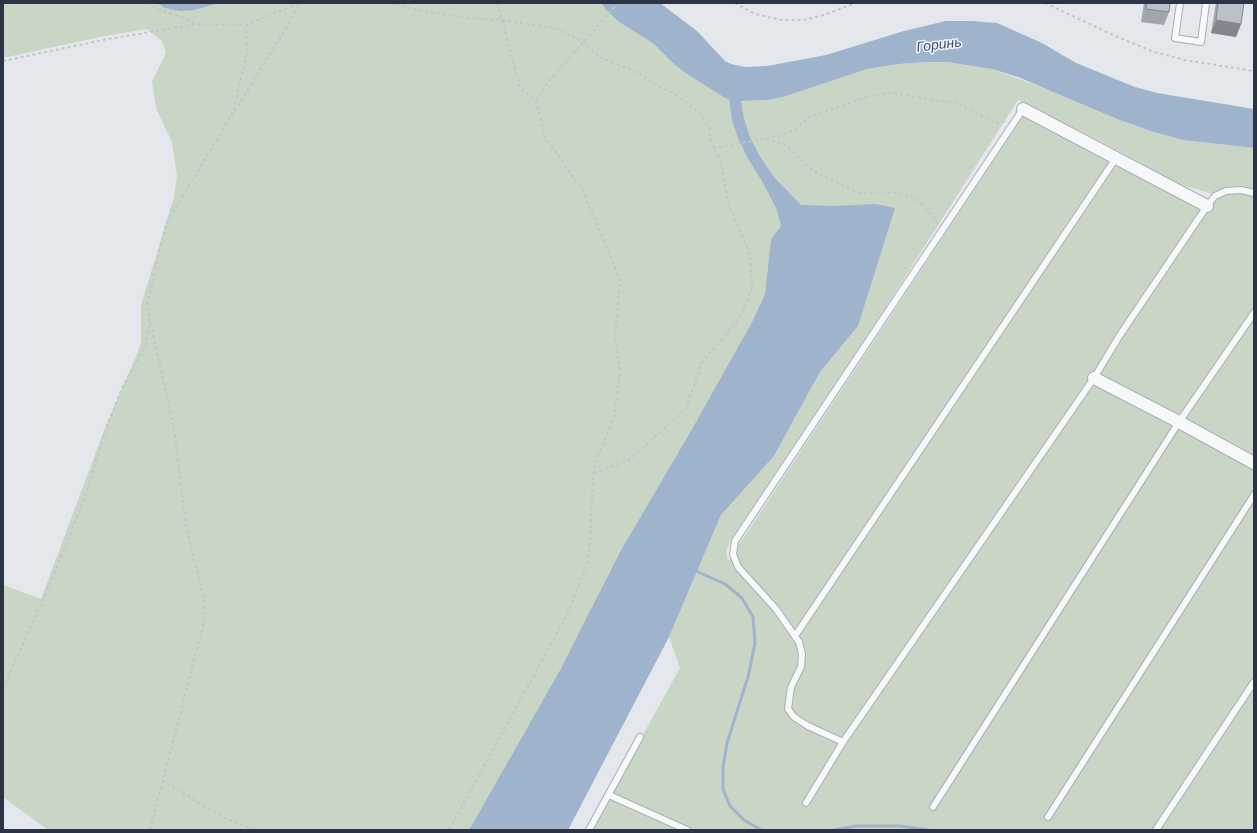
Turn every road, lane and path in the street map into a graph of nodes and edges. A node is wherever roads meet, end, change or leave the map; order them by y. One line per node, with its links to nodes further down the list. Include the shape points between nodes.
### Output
1 (148, 3): 12 (path, via 159,10)
2 (300, 3): 13 (path); 19 (path)
3 (390, 3): 11 (path, via 468,18)
4 (497, 3): 11 (path)
5 (618, 3): 14 (path)
6 (735, 3): 7 (path, via 755,14 781,20 803,20)
7 (855, 3)
8 (1045, 3): 16 (path, via 1154,52 1185,60)
9 (1180, 3): 10 (lane, via 1175,38 1201,42)
10 (1206, 3)
11 (502, 20): 14 (path, via 554,28); 17 (path, via 520,88)
12 (197, 24): 13 (path); 15 (path)
13 (246, 25): 19 (path, via 247,52)
14 (583, 42): 17 (path, via 548,82); 22 (path, via 599,57 639,72 700,113 710,129)
15 (3, 61)
16 (1254, 71)
17 (536, 101): 32 (path, via 545,137 583,191 620,280 615,338 620,371 614,417)
18 (1023, 109): 23 (street); 26 (lane)
19 (233, 113): 28 (path, via 166,224 146,305)
20 (1008, 117): 21 (path, via 1002,123 997,123 955,102 890,93 869,96 818,114 783,135)
21 (765, 138): 22 (path); 26 (path, via 786,145 812,171 859,193 899,193 918,200 936,219)
22 (713, 148): 32 (path, via 720,159 728,203 750,254 752,288 740,318 702,362 686,409 629,460)
23 (1116, 158): 25 (street); 34 (lane)
24 (1254, 193): 25 (lane, via 1241,190 1226,191 1215,196)
25 (1207, 206): 29 (lane)
26 (939, 235): 34 (lane, via 734,542 733,554 738,567 776,609)
27 (1254, 313): 30 (lane)
28 (150, 320): 36 (path, via 145,347 123,386 110,417 83,502); 39 (path, via 174,428 186,526 204,599 203,626)
29 (1094, 378): 30 (street); 38 (lane)
30 (1179, 422): 31 (street); 42 (lane)
31 (1254, 463)
32 (593, 473): 46 (path, via 588,562 573,601)
33 (1254, 494): 43 (lane)
34 (795, 636): 38 (lane, via 802,654 801,667 791,687 788,709 794,717 808,726)
35 (1254, 682): 49 (lane)
36 (3, 689)
37 (640, 737): 40 (lane)
38 (843, 742): 41 (lane)
39 (162, 780): 44 (path); 45 (path, via 222,817)
40 (609, 795): 47 (lane); 48 (lane)
41 (806, 803)
42 (933, 807)
43 (1048, 817)
44 (150, 830)
45 (256, 830)
46 (449, 830)
47 (589, 830)
48 (687, 830)
49 (1156, 830)

